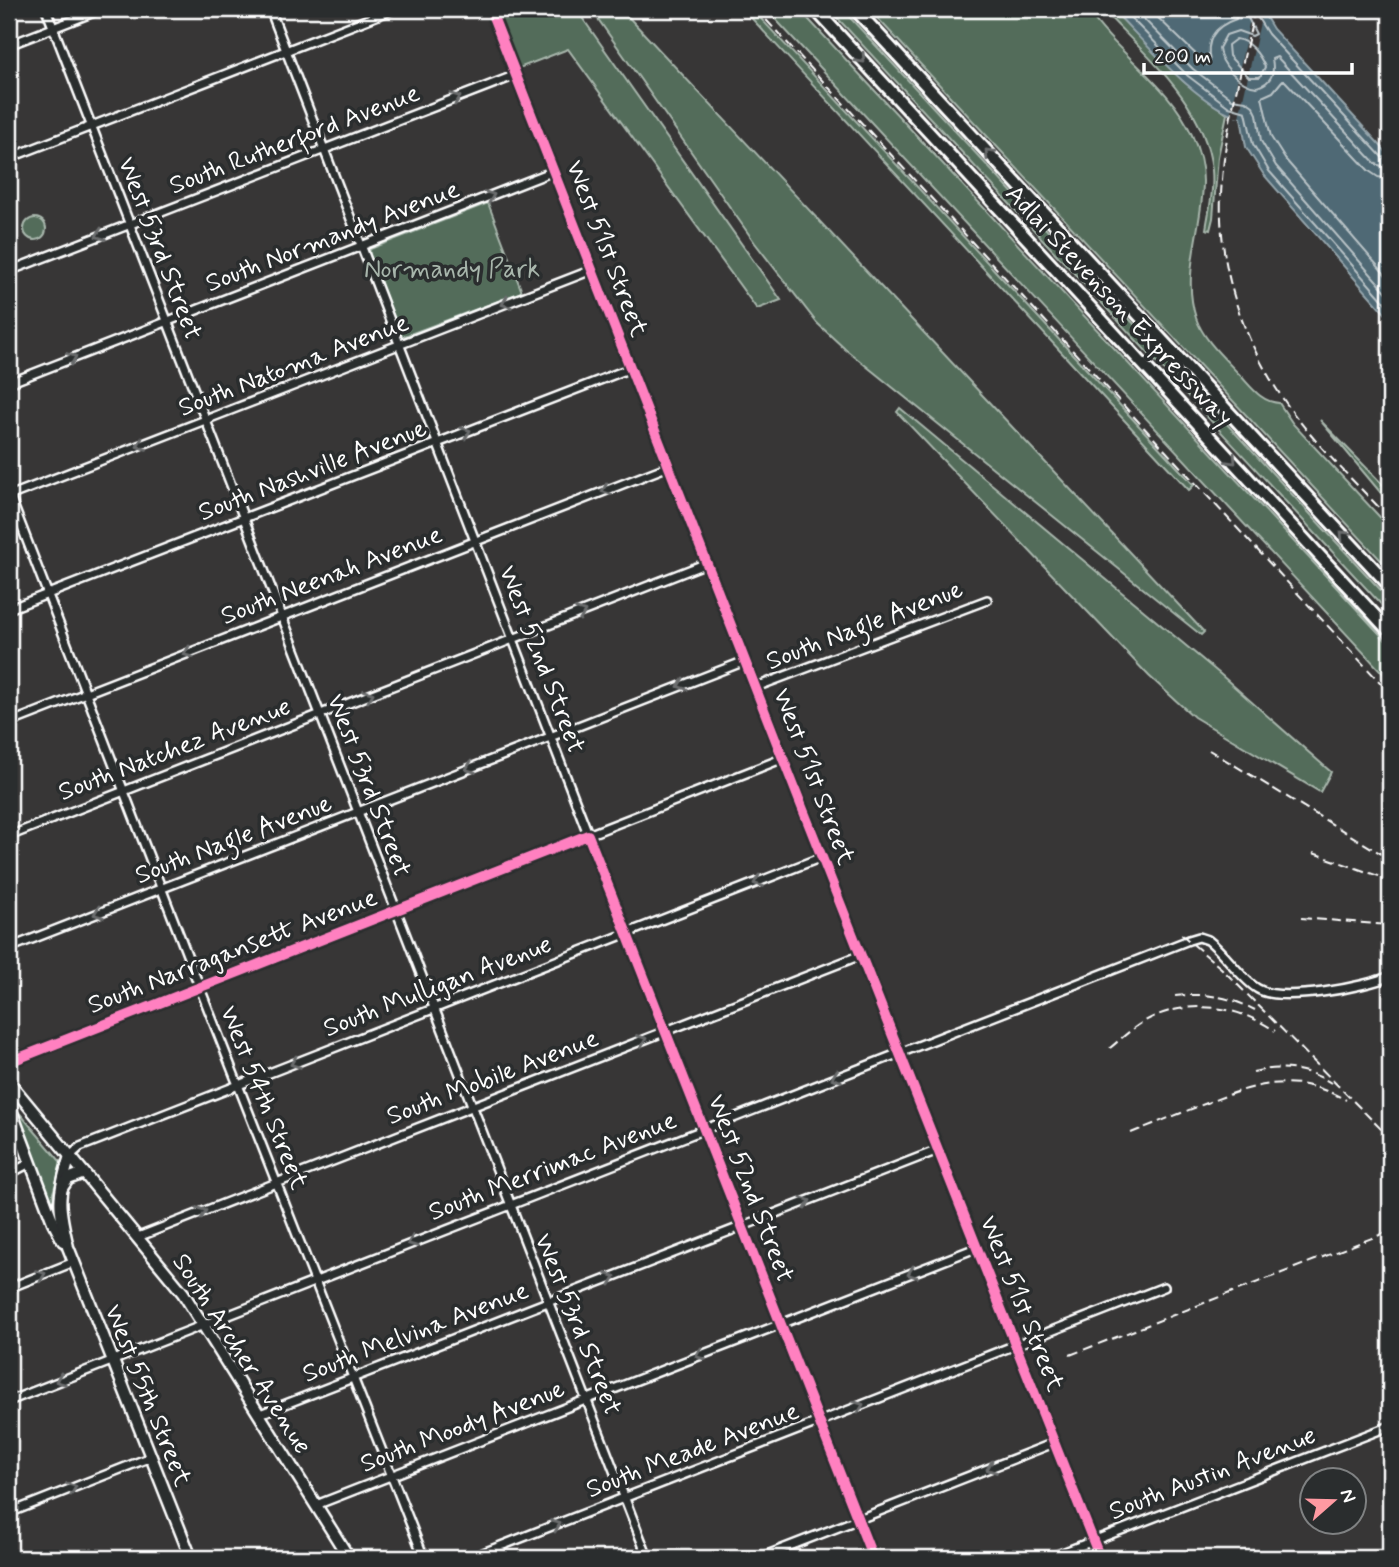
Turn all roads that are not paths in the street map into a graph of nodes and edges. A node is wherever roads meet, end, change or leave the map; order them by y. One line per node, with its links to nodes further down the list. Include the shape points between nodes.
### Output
1 (46, 9): 8 (street, West 53rd Street)
2 (102, 9): 8 (street)
3 (270, 9): 10 (street, West 52nd Street)
4 (394, 9): 10 (street)
5 (490, 9): 11 (street, West 51st Street)
6 (815, 9): 36 (highway, Adlai Stevenson Expressway, one-way to 36)
7 (855, 9): 31 (highway, Adlai Stevenson Expressway, one-way to 7)
8 (53, 28): 9 (street); 12 (street, West 53rd Street)
9 (9, 45)
10 (285, 50): 12 (street); 13 (street, West 52nd Street)
11 (516, 75): 13 (street, South Rutherford Avenue, one-way to 11); 15 (street, West 51st Street)
12 (91, 126): 14 (street); 16 (street, West 53rd Street)
13 (323, 148): 16 (street, South Rutherford Avenue); 17 (street, West 52nd Street)
14 (9, 158)
15 (554, 171): 17 (street, South Normandy Avenue, one-way to 15); 18 (street, West 51st Street)
16 (129, 224): 19 (street, South Rutherford Avenue, one-way to 19); 20 (street, West 53rd Street)
17 (361, 246): 20 (street, South Normandy Avenue); 21 (street, West 52nd Street)
18 (592, 270): 21 (street, South Natoma Avenue, one-way to 21); 22 (street, West 51st Street)
19 (9, 271)
20 (166, 322): 23 (street, South Normandy Avenue, one-way to 20); 24 (street, West 53rd Street)
21 (399, 345): 24 (street, South Natoma Avenue); 25 (street, West 52nd Street)
22 (631, 368): 25 (street, South Nashville Avenue, one-way to 22); 26 (street, West 51st Street)
23 (9, 383)
24 (204, 420): 27 (street, South Natoma Avenue, one-way to 27); 28 (street, West 53rd Street)
25 (437, 443): 28 (street, South Nashville Avenue); 29 (street, West 52nd Street)
26 (669, 466): 29 (street, South Neenah Avenue, one-way to 29); 30 (street, West 51st Street)
27 (9, 495): 32 (street, West 54th Street)
28 (242, 519): 32 (street, South Nashville Avenue); 35 (street, West 53rd Street)
29 (475, 541): 35 (street, South Neenah Avenue); 37 (street, West 52nd Street)
30 (707, 563): 37 (street, South Natchez Avenue, one-way to 30); 38 (street, West 51st Street)
31 (1390, 586)
32 (48, 594): 34 (street, South Nashville Avenue); 40 (street, West 54th Street)
33 (987, 600): 39 (street, South Nagle Avenue)
34 (9, 609)
35 (280, 616): 40 (street, South Neenah Avenue, one-way to 40); 41 (street, West 53rd Street)
36 (1390, 632)
37 (513, 639): 41 (street, South Natchez Avenue, one-way to 37); 43 (street, West 52nd Street)
38 (745, 660): 39 (street, West 51st Street); 43 (street, South Nagle Avenue, one-way to 43)
39 (756, 687): 44 (street, West 51st Street)
40 (86, 693): 42 (street, South Neenah Avenue); 45 (street, West 54th Street)
41 (318, 714): 45 (street, South Natchez Avenue); 46 (street, West 53rd Street)
42 (9, 723)
43 (551, 737): 46 (street, South Nagle Avenue, one-way to 46); 47 (street, West 52nd Street)
44 (784, 758): 47 (street, South Narragansett Avenue); 49 (street, West 51st Street)
45 (123, 790): 48 (street, South Natchez Avenue); 50 (street, West 54th Street)
46 (357, 813): 50 (street, South Nagle Avenue); 51 (street, West 53rd Street)
47 (588, 835): 51 (street, South Narragansett Avenue); 52 (street, West 52nd Street)
48 (9, 836)
49 (822, 857): 52 (street, South Mulligan Avenue, one-way to 52); 54 (street, West 51st Street)
50 (161, 888): 53 (street, South Nagle Avenue, one-way to 53); 56 (street, West 54th Street)
51 (395, 911): 56 (street, South Narragansett Avenue); 57 (street, West 53rd Street)
52 (627, 933): 57 (street, South Mulligan Avenue); 58 (street, West 52nd Street)
53 (9, 948)
54 (860, 955): 58 (street, South Mobile Avenue); 59 (street, West 51st Street)
55 (1390, 976): 59 (street, South Merrimac Avenue, via 1339,990 1269,993 1257,989 1208,940 1199,937)
56 (199, 987): 60 (street, South Narragansett Avenue); 62 (street, West 54th Street)
57 (433, 1009): 62 (street, South Mulligan Avenue, one-way to 62); 64 (street, West 53rd Street)
58 (665, 1031): 64 (street, South Mobile Avenue, one-way to 58); 65 (street, West 52nd Street)
59 (899, 1051): 65 (street, South Merrimac Avenue, one-way to 65); 66 (street, West 51st Street)
60 (9, 1062)
61 (9, 1082): 67 (main road, South Archer Avenue)
62 (238, 1085): 67 (street, South Mulligan Avenue, via 80,1147); 71 (street, West 54th Street)
63 (9, 1105): 68 (main road, West 55th Street)
64 (471, 1107): 71 (street, South Mobile Avenue); 73 (street, West 53rd Street)
65 (704, 1128): 73 (street, South Merrimac Avenue); 74 (street, West 52nd Street)
66 (938, 1150): 74 (street, South Melvina Avenue, one-way to 66); 77 (street, West 51st Street)
67 (70, 1156): 69 (main road, South Archer Avenue); 72 (main road, West 55th Street)
68 (30, 1163): 70 (street); 76 (main road, West 55th Street, via 57,1232)
69 (84, 1172): 72 (main road, via 68,1179); 75 (main road, South Archer Avenue)
70 (9, 1174)
71 (276, 1183): 75 (street, South Mobile Avenue, one-way to 71); 79 (street, West 54th Street)
72 (60, 1191): 76 (main road, West 55th Street)
73 (509, 1205): 79 (street, South Merrimac Avenue, one-way to 79); 82 (street, West 53rd Street)
74 (742, 1227): 82 (street, South Melvina Avenue, one-way to 74); 84 (street, West 52nd Street)
75 (138, 1237): 83 (main road, South Archer Avenue)
76 (68, 1247): 78 (main road, West 55th Street)
77 (976, 1248): 84 (street, South Moody Avenue, one-way to 84); 85 (street, West 51st Street)
78 (74, 1262): 81 (street, one-way to 78); 86 (main road, West 55th Street)
79 (315, 1280): 83 (street, South Merrimac Avenue); 87 (street, West 54th Street)
80 (1164, 1287): 85 (street, South Meade Avenue)
81 (9, 1288)
82 (547, 1302): 87 (street, South Melvina Avenue); 88 (street, West 53rd Street)
83 (205, 1324): 86 (street, South Merrimac Avenue); 90 (main road, South Archer Avenue)
84 (781, 1324): 88 (street, South Moody Avenue, one-way to 88); 91 (street, West 52nd Street)
85 (1015, 1346): 91 (street, South Meade Avenue, one-way to 85); 93 (street, West 51st Street)
86 (112, 1360): 89 (street, South Merrimac Avenue, one-way to 89); 94 (main road, West 55th Street)
87 (353, 1378): 90 (street, South Melvina Avenue); 95 (street, West 54th Street)
88 (586, 1399): 95 (street, South Moody Avenue); 96 (street, West 53rd Street)
89 (9, 1401)
90 (260, 1414): 97 (main road, South Archer Avenue)
91 (819, 1422): 96 (street, South Meade Avenue); 99 (street, West 52nd Street)
92 (1390, 1426): 100 (street, South Austin Avenue)
93 (1054, 1443): 99 (street, one-way to 99); 100 (street, West 51st Street)
94 (151, 1457): 98 (street, one-way to 94); 101 (main road, West 55th Street)
95 (392, 1476): 97 (street, South Moody Avenue); 103 (street, West 54th Street)
96 (625, 1498): 104 (street, South Meade Avenue, one-way to 96); 105 (street, West 53rd Street)
97 (316, 1505): 102 (main road, South Archer Avenue)
98 (9, 1513)
99 (858, 1520): 106 (street); 107 (street, West 52nd Street)
100 (1093, 1541): 108 (street, South Austin Avenue); 109 (street, West 51st Street)
101 (187, 1557)
102 (349, 1558)
103 (424, 1558)
104 (470, 1558)
105 (648, 1558)
106 (759, 1558)
107 (873, 1558)
108 (1049, 1558)
109 (1100, 1558)

